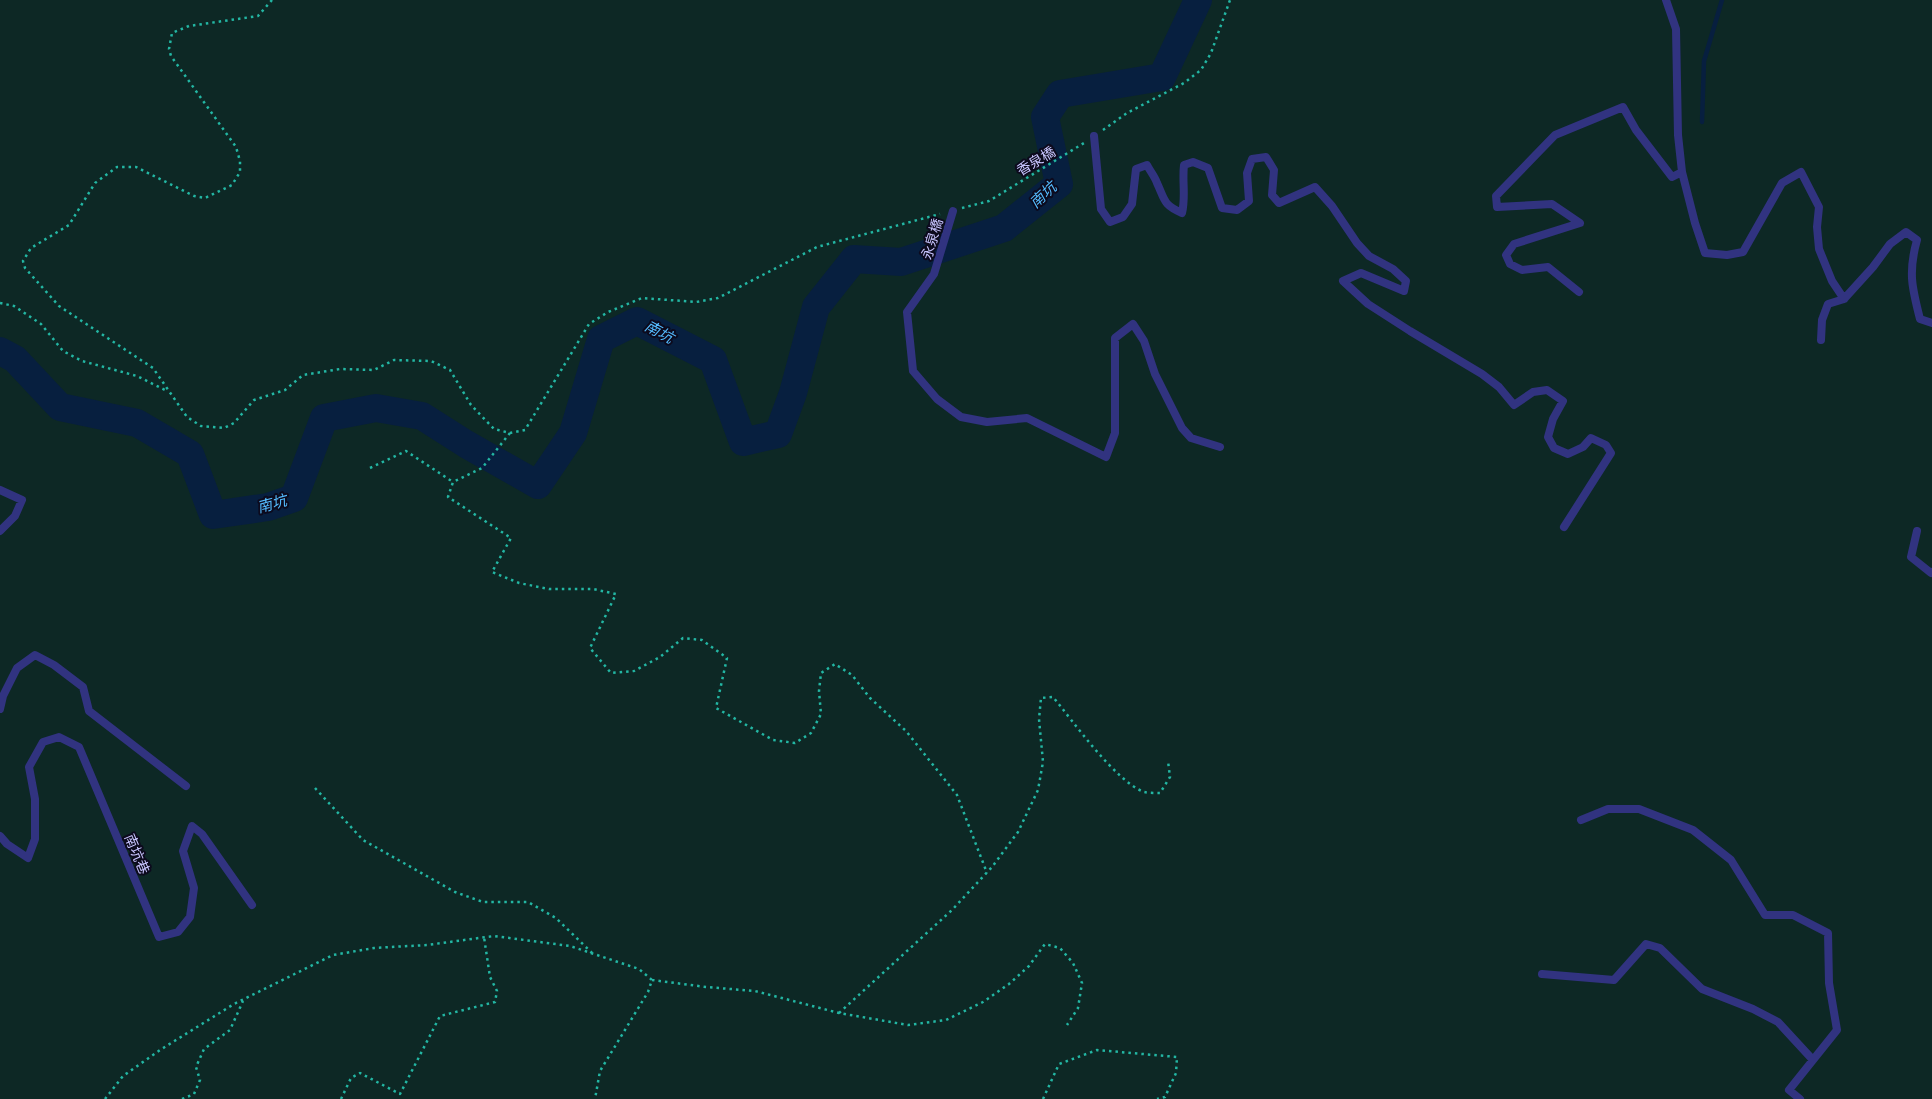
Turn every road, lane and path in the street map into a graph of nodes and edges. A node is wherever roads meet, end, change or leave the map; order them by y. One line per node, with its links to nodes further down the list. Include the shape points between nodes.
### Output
1 (272, 0): 12 (path, via 258,16 189,26 172,33 171,56 236,147 240,172 232,185 206,198 194,196 136,167 117,167 95,183 69,225 30,248 23,261 25,268 59,306 153,368)
2 (1230, 0): 4 (path, 香泉橋, via 1211,53 1201,70)
3 (1666, 0): 5 (lane, via 1676,29)
4 (1094, 136): 6 (path, 香泉橋, via 990,201); 18 (lane, via 1101,209 1110,222 1124,217 1132,204 1136,169 1147,165 1169,208 1182,213 1185,203 1184,165 1193,162 1208,168 1222,208 1237,210 1249,201 1247,173 1252,159 1266,156 1274,170 1272,195 1278,203 1315,187 1369,256 1393,269 1406,281 1404,291 1361,273 1343,281 1368,304 1482,374 1514,405 1534,392 1547,390 1563,401 1548,437 1554,448 1568,454 1583,447 1591,438 1606,445 1611,453)
5 (1682, 172): 7 (lane, via 1672,177 1636,130 1623,107 1555,135 1496,196 1497,207 1552,204 1580,222 1514,244 1506,255 1510,264 1522,270 1548,267); 8 (lane, via 1705,253 1727,255 1743,252 1782,182 1801,172 1819,207 1819,249 1832,281)
6 (953, 211): 13 (path, 香泉橋, via 817,247 718,298 696,302 642,298 608,312 588,324 525,430); 14 (lane, 永泉橋, via 934,274 907,312 913,371 937,399 961,416 988,422 1027,418 1106,457 1115,433 1115,338 1133,324 1144,341 1155,374 1182,428 1191,438)
7 (1579, 292)
8 (1844, 299): 10 (lane, via 1890,244 1906,232 1917,240 1912,259 1912,286 1920,319); 11 (lane, via 1828,304 1822,320)
9 (0, 302): 12 (path, via 14,306 40,324 64,351 137,376)
10 (1932, 322)
11 (1821, 340)
12 (168, 391): 13 (path, via 186,417 200,426 224,428 254,400 285,390 303,375 374,370 394,360 431,361 450,370 471,405 494,429)
13 (510, 433): 16 (path, via 482,468)
14 (1220, 447)
15 (370, 468): 16 (path, via 406,451)
16 (453, 482): 28 (path, via 448,497 511,538 492,572 519,583 549,589 593,589 616,594 590,648 611,673 634,671 660,657 683,638 702,640 727,658 716,708 774,740 795,743 811,733 821,714 819,691 822,673 835,664 852,675 870,698 906,731 956,795)
17 (0, 490): 19 (lane, via 22,500 15,516)
18 (1564, 527)
19 (0, 530)
20 (1917, 531): 21 (lane, via 1911,557)
21 (1932, 572)
22 (0, 709): 24 (lane, via 17,668 35,655 83,687 89,711)
23 (1168, 761): 28 (path, via 1170,776 1160,793 1145,792 1118,773 1053,697 1041,698 1039,719 1043,762 1038,790 1018,832)
24 (186, 786)
25 (315, 788): 31 (path, via 363,840 455,892 483,902 528,902 556,918)
26 (1581, 820): 37 (lane, via 1608,809 1639,809 1693,830 1731,860 1765,915 1793,915 1828,933 1829,983 1836,1030)
27 (0, 836): 29 (lane, 南坑巷, via 28,858 35,823 35,799 29,767 43,742 59,737 79,747 159,937 178,932 190,916 194,888 183,851 192,826 202,834)
28 (987, 873): 35 (path, via 952,910)
29 (252, 905)
30 (484, 937): 31 (path, via 570,946); 34 (path, via 333,955); 40 (path, via 490,977 497,991 495,1002 440,1016 400,1094 360,1073 351,1078)
31 (593, 954): 33 (path, via 639,969)
32 (1542, 974): 37 (lane, via 1614,980 1646,944 1660,948 1702,989 1753,1008 1778,1022)
33 (652, 980): 35 (path, via 755,991); 41 (path, via 600,1071)
34 (244, 999): 38 (path, via 123,1076); 39 (path, via 230,1030 204,1049 196,1067 200,1080 194,1094)
35 (839, 1013): 36 (path, via 908,1025 946,1020 983,1002 1009,984 1029,966 1045,944 1060,948 1073,963 1082,982 1078,1008)
36 (1066, 1025)
37 (1813, 1060): 44 (lane, via 1789,1090)
38 (105, 1099)
39 (182, 1099)
40 (341, 1099)
41 (595, 1099)
42 (1043, 1099): 43 (path, via 1059,1064 1097,1050 1177,1057 1176,1073 1165,1097)
43 (1157, 1099)
44 (1800, 1099)

